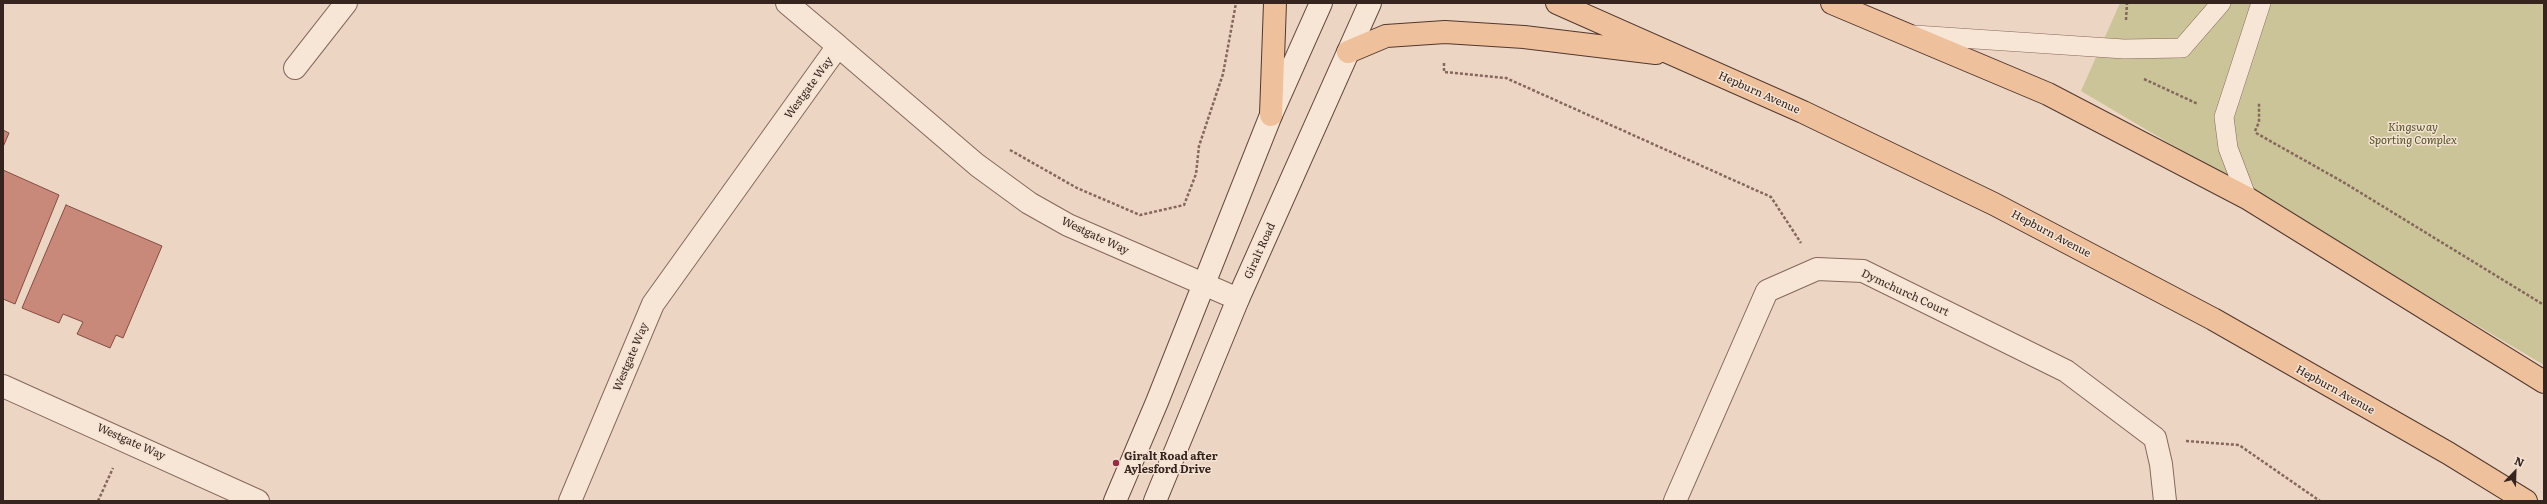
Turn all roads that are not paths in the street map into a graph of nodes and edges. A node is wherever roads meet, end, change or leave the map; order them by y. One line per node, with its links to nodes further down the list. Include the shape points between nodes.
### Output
1 (346, 3): 14 (street)
2 (787, 3): 11 (street)
3 (1275, 3): 15 (main road)
4 (1321, 3): 15 (street)
5 (1370, 3): 12 (street, Giralt Road)
6 (1557, 3): 13 (main road, Hepburn Avenue)
7 (1832, 3): 10 (main road)
8 (2221, 3): 10 (lane, via 2182,48 2124,49)
9 (2261, 3): 16 (lane, via 2224,117 2228,148)
10 (1908, 34): 16 (main road, via 2048,94)
11 (838, 46): 17 (street, Westgate Way, via 977,165 1029,203 1068,225); 22 (street, Westgate Way, via 653,304)
12 (1348, 52): 13 (main road, via 1386,36 1445,32 1524,37); 18 (street, Giralt Road)
13 (1676, 55): 27 (main road, Hepburn Avenue, via 1804,112 1994,204 2213,319 2448,452)
14 (295, 68)
15 (1271, 115): 17 (street)
16 (2247, 198): 19 (main road)
17 (1203, 286): 18 (street, Westgate Way); 23 (street)
18 (1238, 299): 24 (street, Giralt Road)
19 (2544, 382)
20 (3, 386): 21 (street, Westgate Way)
21 (258, 501)
22 (570, 501)
23 (1115, 501)
24 (1155, 501)
25 (1675, 501): 26 (street, Dymchurch Court, via 1767,291 1817,269 1863,271 2066,372 2155,438)
26 (2165, 501)
27 (2526, 501)

